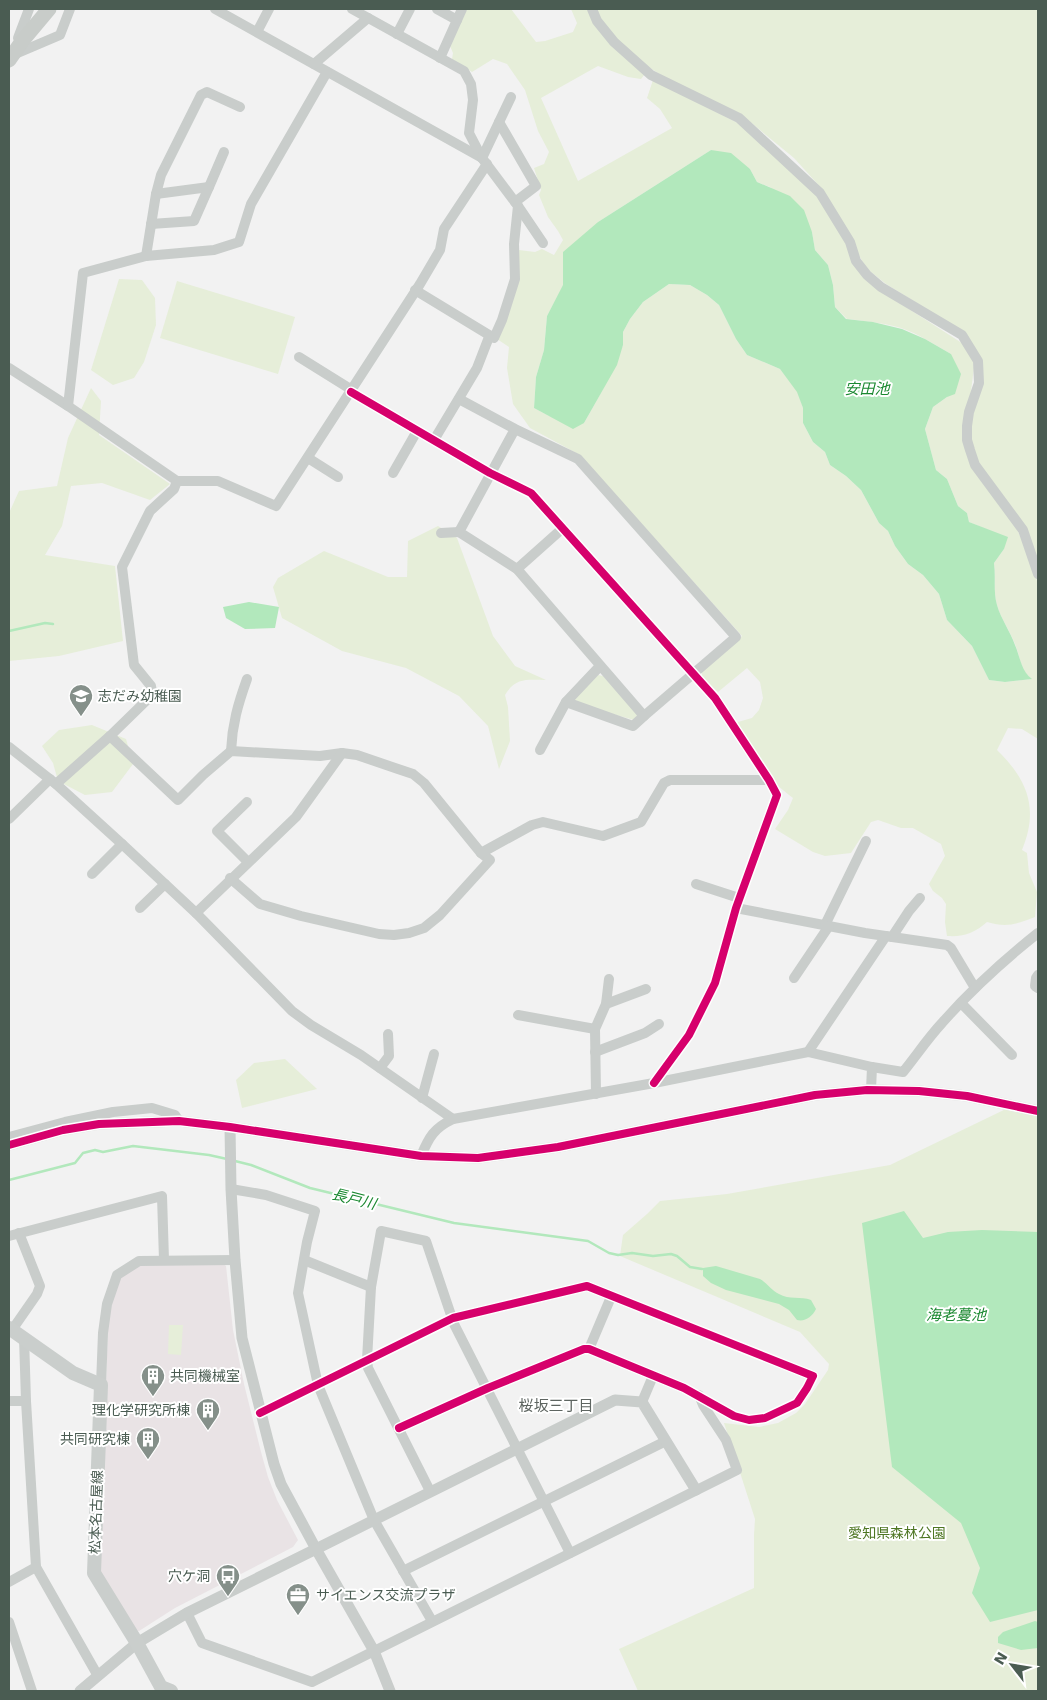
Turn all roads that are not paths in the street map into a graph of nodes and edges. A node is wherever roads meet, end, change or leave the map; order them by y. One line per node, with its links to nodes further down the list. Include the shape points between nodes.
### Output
1 (29, 9): 15 (street)
2 (49, 9): 15 (main road)
3 (70, 9): 16 (street, via 60,35)
4 (215, 9): 13 (street)
5 (269, 9): 13 (street)
6 (352, 9): 11 (street)
7 (410, 9): 14 (street)
8 (436, 9): 12 (street)
9 (462, 9): 12 (street)
10 (592, 9): 50 (street, via 614,42 651,75 739,118 820,193 850,242 856,261 881,287 962,335 978,361 979,383 967,426 970,450 975,465 1023,530)
11 (368, 18): 14 (street); 18 (street)
12 (457, 20): 17 (street)
13 (257, 32): 18 (street)
14 (397, 34): 17 (street)
15 (16, 38): 16 (main road)
16 (10, 57)
17 (440, 58): 24 (street, via 464,71 471,84 473,100 469,133)
18 (314, 64): 19 (street)
19 (328, 72): 24 (street); 30 (street, via 251,204 239,242 214,250)
20 (511, 97): 22 (street)
21 (240, 107): 26 (street, via 206,92 201,95 161,174)
22 (499, 122): 24 (street); 27 (street, via 536,186)
23 (224, 152): 25 (street)
24 (485, 161): 27 (street); 31 (street, via 444,229 440,250)
25 (209, 187): 26 (street); 28 (street, via 194,221)
26 (156, 194): 28 (street)
27 (516, 204): 29 (street); 32 (street, via 516,279 494,338)
28 (151, 224): 30 (street)
29 (543, 243)
30 (146, 256): 37 (street, via 83,274)
31 (416, 290): 32 (street); 35 (street)
32 (489, 337): 36 (street)
33 (299, 357): 35 (street)
34 (9, 368): 37 (street)
35 (351, 391): 39 (street); 41 (street)
36 (458, 398): 38 (street); 40 (street)
37 (68, 406): 45 (street)
38 (515, 429): 43 (street); 52 (street, via 578,459 736,637)
39 (418, 431): 40 (street); 42 (street)
40 (434, 440): 43 (street)
41 (308, 458): 44 (street); 45 (street, via 276,506 218,481)
42 (393, 473)
43 (490, 473): 46 (street, via 531,493); 47 (street)
44 (338, 477)
45 (177, 481): 56 (street, via 174,489 150,511 122,567 134,665 152,692)
46 (563, 528): 49 (street); 52 (street)
47 (459, 532): 48 (street); 49 (street)
48 (441, 533)
49 (517, 569): 51 (street)
50 (1038, 574)
51 (600, 666): 54 (street); 55 (street)
52 (694, 672): 55 (street); 61 (street)
53 (247, 679): 59 (street, via 236,708)
54 (566, 702): 55 (street, via 633,726); 58 (street)
55 (644, 716)
56 (110, 736): 59 (street, via 178,800); 62 (street)
57 (9, 746): 62 (street)
58 (540, 750)
59 (231, 751): 60 (street, via 320,756)
60 (342, 753): 67 (street, via 413,774); 68 (street, via 296,817)
61 (769, 780): 67 (street, via 670,780 664,783 641,822 603,836 543,822); 74 (street, via 777,795)
62 (53, 781): 64 (street); 66 (street)
63 (247, 802): 68 (street, via 217,831)
64 (9, 819)
65 (866, 841): 77 (street)
66 (122, 844): 69 (street); 71 (street)
67 (481, 853): 70 (street, via 490,860 447,908 424,928 410,933 379,934 260,904)
68 (248, 862): 70 (street)
69 (92, 874)
70 (230, 878): 76 (street)
71 (165, 884): 75 (street); 76 (street)
72 (696, 884): 74 (street)
73 (920, 898): 79 (street)
74 (737, 903): 77 (street); 98 (street, via 714,984 689,1035)
75 (140, 908)
76 (196, 913): 97 (street, via 292,1011)
77 (827, 925): 79 (street); 81 (street)
78 (1038, 933): 83 (street)
79 (889, 936): 83 (street, via 947,945); 93 (street)
80 (1038, 975): 84 (street, via 1035,986)
81 (794, 978)
82 (609, 979): 87 (street)
83 (975, 988): 86 (street)
84 (1038, 988)
85 (646, 989): 87 (street)
86 (961, 1003): 95 (street); 96 (street, via 940,1024 903,1072)
87 (606, 1004): 90 (street)
88 (518, 1016): 90 (street)
89 (659, 1024): 92 (street, via 645,1033)
90 (595, 1030): 92 (street)
91 (388, 1034): 97 (street, via 389,1056)
92 (595, 1052): 100 (street)
93 (808, 1052): 96 (street); 98 (street)
94 (434, 1054): 101 (street)
95 (1012, 1056)
96 (872, 1067): 99 (street)
97 (380, 1068): 101 (street)
98 (654, 1083): 100 (street)
99 (871, 1090): 102 (street, via 967,1096); 108 (street, via 816,1095 558,1147 478,1158)
100 (596, 1094): 103 (street)
101 (422, 1098): 103 (street)
102 (1038, 1111)
103 (453, 1119): 108 (street, via 428,1138)
104 (179, 1120): 105 (street); 106 (street, via 175,1114 152,1108 113,1112); 107 (street, via 99,1124)
105 (230, 1126): 108 (street); 109 (street)
106 (9, 1137)
107 (9, 1145)
108 (421, 1156)
109 (231, 1189): 112 (street); 113 (street, via 266,1195 315,1211)
110 (14, 1234): 111 (street, via 162,1196); 117 (street, via 40,1286)
111 (164, 1260): 112 (street); 121 (street, via 140,1261 116,1275 103,1333)
112 (235, 1260): 128 (street, via 242,1338)
113 (304, 1260): 114 (street); 122 (street, via 298,1293)
114 (370, 1287): 116 (street, via 381,1231 423,1239); 119 (street)
115 (611, 1297): 116 (street, via 587,1286); 118 (street); 124 (street, via 813,1376 797,1402 765,1418 748,1420 734,1416)
116 (452, 1318): 119 (street); 123 (street)
117 (15, 1332): 121 (main road, via 74,1372); 126 (street)
118 (589, 1349): 120 (street); 123 (street)
119 (367, 1360): 122 (street); 129 (street)
120 (653, 1376): 124 (street); 127 (street)
121 (101, 1385): 144 (main road, 松本名古屋線, via 94,1573)
122 (318, 1385): 128 (street); 135 (street)
123 (488, 1388): 129 (street); 131 (street)
124 (699, 1395): 132 (street, via 726,1440 737,1470)
125 (9, 1401): 126 (street)
126 (26, 1401): 138 (street)
127 (642, 1402): 130 (street); 131 (street, via 615,1400)
128 (260, 1413): 136 (street, via 281,1484)
129 (398, 1428): 133 (street)
130 (666, 1440): 132 (street); 134 (street)
131 (517, 1449): 133 (street); 134 (street)
132 (696, 1490): 137 (street)
133 (430, 1491): 135 (street)
134 (543, 1501): 137 (street); 139 (street)
135 (374, 1520): 136 (street); 139 (street)
136 (316, 1549): 141 (street); 145 (street)
137 (570, 1553): 142 (street)
138 (36, 1567): 140 (street); 147 (street)
139 (403, 1571): 142 (street)
140 (9, 1582)
141 (187, 1613): 144 (street); 148 (street, via 202,1643)
142 (432, 1621): 145 (street)
143 (9, 1622): 146 (street)
144 (137, 1643): 147 (street); 151 (main road, 松本名古屋線, via 160,1687)
145 (374, 1651): 148 (street); 152 (street)
146 (13, 1652): 149 (street)
147 (98, 1676): 150 (street)
148 (314, 1686)
149 (32, 1691)
150 (80, 1691)
151 (172, 1691)
152 (390, 1691)

